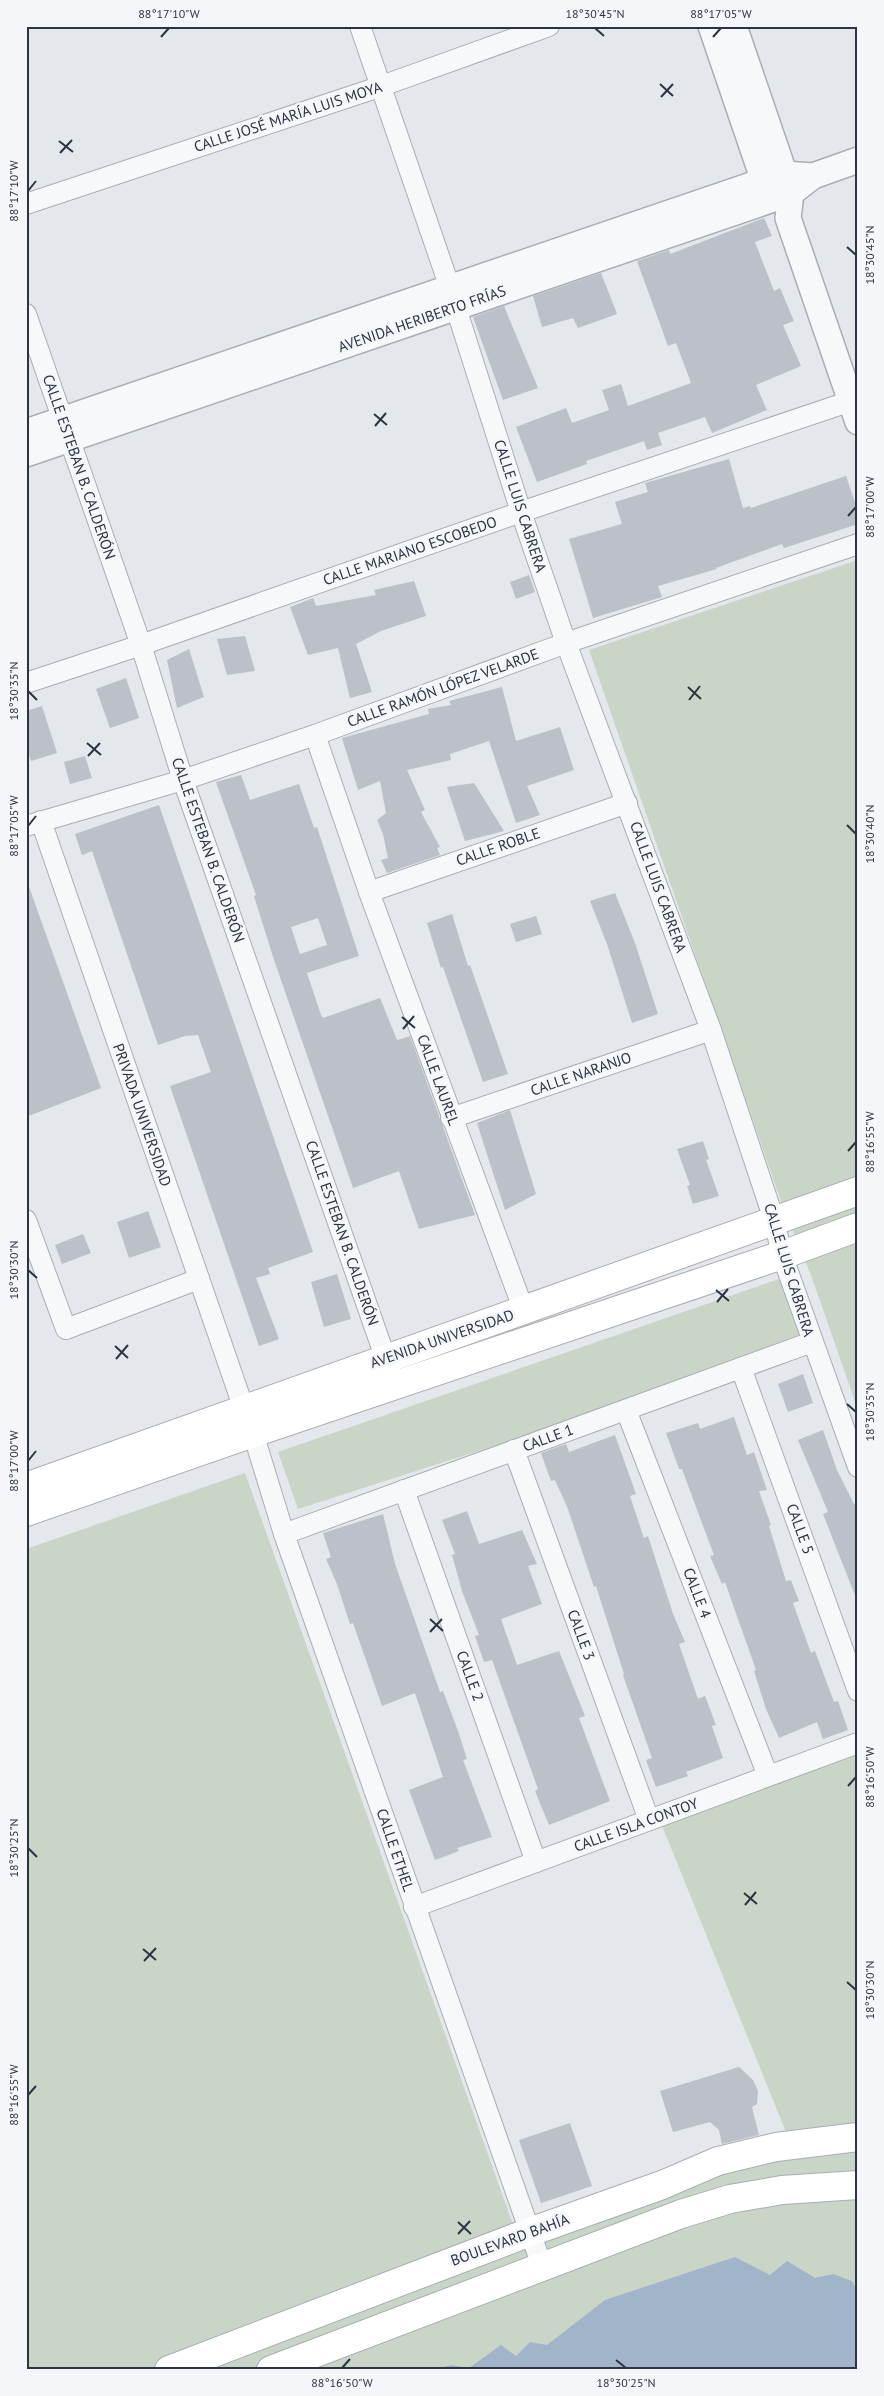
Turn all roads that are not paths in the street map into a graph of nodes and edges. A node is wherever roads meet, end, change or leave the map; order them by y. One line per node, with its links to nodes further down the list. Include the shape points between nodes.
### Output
1 (360, 26): 5 (street, CALLE LUIS CABRERA)
2 (549, 26): 5 (street, CALLE JOSÉ MARÍA LUIS MOYA)
3 (712, 26): 7 (street)
4 (734, 26): 7 (street)
5 (379, 87): 8 (street, CALLE JOSÉ MARÍA LUIS MOYA); 9 (street, CALLE LUIS CABRERA)
6 (858, 160): 7 (street, AVENIDA HERIBERTO FRÍAS)
7 (778, 187): 9 (street, AVENIDA HERIBERTO FRÍAS); 11 (street)
8 (26, 204)
9 (453, 298): 12 (street, AVENIDA HERIBERTO FRÍAS); 15 (street, CALLE LUIS CABRERA)
10 (26, 314): 12 (street, CALLE ESTEBAN B. CALDERÓN)
11 (854, 412): 15 (street, CALLE MARIANO ESCOBEDO)
12 (67, 429): 13 (street, AVENIDA HERIBERTO FRÍAS); 14 (street, AVENIDA HERIBERTO FRÍAS); 18 (street, CALLE ESTEBAN B. CALDERÓN)
13 (26, 432)
14 (26, 454)
15 (521, 512): 17 (street, CALLE LUIS CABRERA); 18 (street, CALLE MARIANO ESCOBEDO)
16 (858, 544): 17 (street, CALLE RAMÓN LÓPEZ VELARDE)
17 (566, 643): 20 (street, CALLE RAMÓN LÓPEZ VELARDE); 22 (street, CALLE LUIS CABRERA)
18 (141, 645): 19 (street, CALLE MARIANO ESCOBEDO); 21 (street, CALLE ESTEBAN B. CALDERÓN)
19 (26, 683)
20 (315, 735): 21 (street, CALLE RAMÓN LÓPEZ VELARDE); 24 (street, CALLE LAUREL)
21 (183, 780): 23 (street, CALLE RAMÓN LÓPEZ VELARDE); 35 (street, CALLE ESTEBAN B. CALDERÓN)
22 (627, 803): 24 (street, CALLE ROBLE); 25 (street, CALLE LUIS CABRERA)
23 (34, 823): 32 (street, PRIVADA UNIVERSIDAD)
24 (369, 892): 26 (street, CALLE LAUREL)
25 (711, 1030): 26 (street, CALLE NARANJO); 29 (street, CALLE LUIS CABRERA)
26 (452, 1118): 33 (street, CALLE LAUREL)
27 (858, 1192): 29 (main road, AVENIDA UNIVERSIDAD)
28 (26, 1220): 32 (street, via 66,1329)
29 (774, 1220): 31 (street, CALLE LUIS CABRERA); 33 (main road, AVENIDA UNIVERSIDAD)
30 (858, 1228): 31 (main road, AVENIDA UNIVERSIDAD)
31 (782, 1255): 34 (street, CALLE LUIS CABRERA); 37 (main road, AVENIDA UNIVERSIDAD)
32 (199, 1279): 39 (street, PRIVADA UNIVERSIDAD)
33 (524, 1311): 35 (main road, AVENIDA UNIVERSIDAD)
34 (812, 1342): 36 (street, CALLE 1); 42 (street, CALLE LUIS CABRERA)
35 (386, 1359): 37 (street, CALLE ESTEBAN B. CALDERÓN); 39 (main road, AVENIDA UNIVERSIDAD)
36 (742, 1368): 38 (street, CALLE 1); 47 (street, CALLE 5)
37 (394, 1385): 39 (main road, AVENIDA UNIVERSIDAD)
38 (626, 1410): 41 (street, CALLE 1); 49 (street, CALLE 4)
39 (248, 1421): 40 (main road, AVENIDA UNIVERSIDAD); 46 (street, CALLE ETHEL)
40 (166, 1450): 43 (main road, AVENIDA UNIVERSIDAD); 45 (main road, AVENIDA UNIVERSIDAD)
41 (514, 1450): 44 (street, CALLE 1); 50 (street, CALLE 3)
42 (858, 1467)
43 (26, 1487)
44 (404, 1490): 46 (street, CALLE 1); 51 (street, CALLE 2)
45 (26, 1512)
46 (284, 1534): 52 (street, CALLE ETHEL)
47 (858, 1691)
48 (858, 1743): 49 (street, CALLE ISLA CONTOY)
49 (768, 1776): 50 (street, CALLE ISLA CONTOY)
50 (649, 1820): 51 (street, CALLE ISLA CONTOY)
51 (536, 1862): 52 (street, CALLE ISLA CONTOY)
52 (414, 1906): 55 (street, CALLE ETHEL)
53 (858, 2136): 55 (main road, BOULEVARD BAHÍA, via 776,2147 718,2160 662,2185)
54 (858, 2185): 56 (main road, via 782,2190 730,2199)
55 (530, 2232): 56 (street, CALLE ETHEL); 57 (main road, BOULEVARD BAHÍA)
56 (542, 2266): 58 (main road)
57 (170, 2370)
58 (271, 2370)

